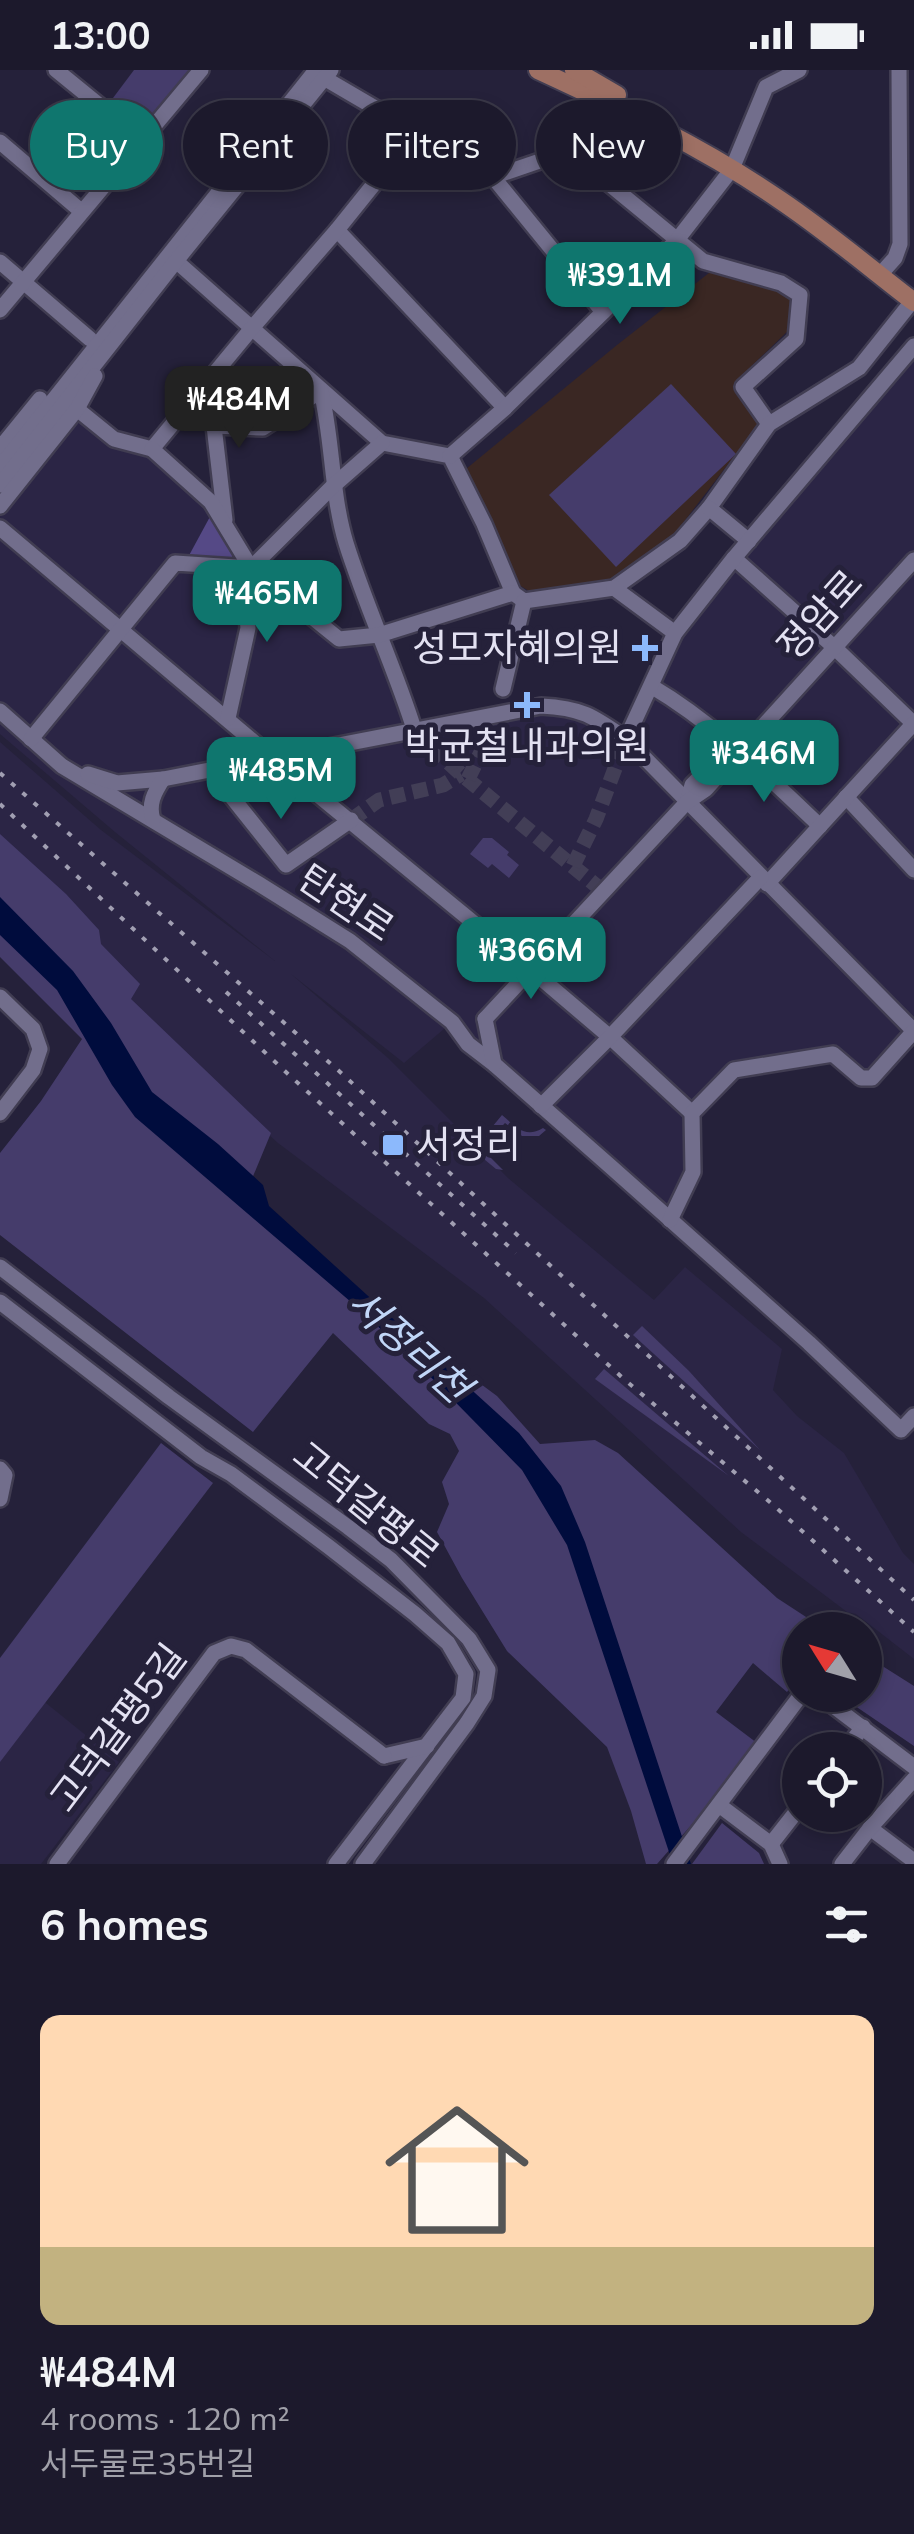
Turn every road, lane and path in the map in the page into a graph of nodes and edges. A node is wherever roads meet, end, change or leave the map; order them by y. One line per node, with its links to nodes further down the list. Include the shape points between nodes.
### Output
1 (56, 70): 9 (street)
2 (201, 70): 12 (street)
3 (538, 70): 8 (main road)
4 (574, 70): 8 (main road)
5 (799, 70): 14 (street, via 766,87)
6 (318, 72): 10 (street); 22 (street); 30 (street)
7 (904, 75): 24 (street, via 900,244)
8 (598, 92): 11 (street); 14 (main road)
9 (93, 100)
10 (363, 100)
11 (594, 100)
12 (163, 115)
13 (0, 142): 19 (street)
14 (733, 165): 21 (street); 24 (main road, via 786,191); 26 (main road)
15 (100, 190): 19 (street)
16 (370, 190): 20 (street)
17 (504, 190): 28 (street)
18 (617, 190): 21 (street)
19 (81, 212): 25 (street)
20 (338, 230): 29 (street); 35 (street)
21 (678, 240): 28 (street); 37 (street, via 702,261 800,295 796,339 744,387)
22 (176, 261): 29 (street); 30 (street)
23 (0, 262): 25 (street)
24 (886, 268): 26 (main road)
25 (24, 282): 27 (street); 31 (street)
26 (914, 298): 37 (street, via 858,368)
27 (0, 310)
28 (603, 312): 35 (street)
29 (252, 328): 33 (street); 34 (street)
30 (113, 332): 31 (street); 36 (street); 43 (street); 44 (street)
31 (90, 340): 40 (street)
32 (914, 346): 50 (street)
33 (202, 391): 38 (street); 41 (street)
34 (321, 391): 38 (street, via 263,428); 39 (street); 45 (street)
35 (504, 408): 42 (street)
36 (76, 409): 41 (street, via 114,439); 46 (street)
37 (768, 424): 47 (street)
38 (214, 426): 48 (street)
39 (382, 443): 42 (street); 45 (street)
40 (0, 448)
41 (152, 449): 48 (street, via 211,502)
42 (450, 456): 56 (street)
43 (0, 467)
44 (0, 485)
45 (333, 486): 54 (street); 59 (street)
46 (0, 506)
47 (709, 508): 50 (street); 55 (street, via 680,542)
48 (225, 524): 54 (street)
49 (0, 528): 57 (street)
50 (749, 542): 52 (street)
51 (914, 545): 60 (street)
52 (734, 558): 58 (street); 60 (street)
53 (914, 560): 60 (street, 정암로)
54 (246, 568): 57 (street, via 175,563); 59 (street, via 338,640); 64 (street, via 248,628)
55 (614, 588): 56 (street); 58 (street)
56 (518, 597): 59 (street); 62 (street)
57 (121, 630): 64 (street); 67 (street)
58 (675, 633): 61 (street)
59 (379, 635): 66 (street)
60 (831, 644): 65 (street); 69 (street, 정암로)
61 (651, 686): 68 (street); 69 (street)
62 (503, 688)
63 (0, 711): 67 (street, 탄현로)
64 (228, 718): 70 (street)
65 (914, 724): 74 (street)
66 (415, 732): 68 (street, via 541,706 593,716); 70 (street)
67 (32, 739): 71 (street, 탄현로)
68 (626, 739): 75 (street)
69 (735, 748): 75 (street, 정암로, via 706,790); 78 (street)
70 (274, 758): 72 (street); 77 (street)
71 (62, 766): 73 (street, via 117,784); 76 (street, 탄현로)
72 (221, 768): 73 (street); 79 (street, via 231,796)
73 (163, 779): 76 (street, via 154,792)
74 (846, 798): 78 (street); 80 (street)
75 (687, 802): 81 (street); 83 (street, 정암로)
76 (153, 820): 82 (street, 탄현로)
77 (351, 820): 79 (street); 83 (street)
78 (820, 826): 81 (street)
79 (286, 865): 82 (street)
80 (914, 870)
81 (764, 880): 87 (street); 88 (street)
82 (259, 884): 86 (street, 탄현로, via 350,942)
83 (530, 969): 85 (street, 정암로); 88 (street)
84 (0, 997): 93 (street, via 33,1030 40,1049 33,1070)
85 (485, 1019): 86 (street); 89 (street)
86 (452, 1022): 90 (street, 탄현로)
87 (914, 1031): 94 (street, via 872,1078 861,1078 833,1054 734,1070)
88 (610, 1037): 92 (street); 94 (street)
89 (490, 1040): 90 (street); 91 (street)
90 (477, 1052): 91 (street, 탄현로)
91 (494, 1064): 92 (street, 탄현로)
92 (541, 1106): 95 (street, 탄현로)
93 (0, 1113)
94 (692, 1113): 95 (street, via 692,1172)
95 (670, 1220): 99 (street, 탄현로)
96 (0, 1267): 121 (street, 고덕갈평로, via 391,1560 469,1639 488,1670 484,1696 468,1723)
97 (0, 1302): 107 (street, 고덕갈평로, via 448,1643 466,1674 463,1698)
98 (914, 1416): 99 (street)
99 (901, 1430): 100 (street, 탄현로)
100 (914, 1442)
101 (0, 1469): 102 (street)
102 (0, 1499)
103 (788, 1712): 112 (street)
104 (842, 1712): 105 (street)
105 (863, 1727): 106 (street); 109 (street)
106 (859, 1732)
107 (427, 1746): 108 (street); 111 (street, 고덕갈평로)
108 (384, 1756): 111 (street); 119 (street, 고덕갈평5길, via 246,1650 231,1646 214,1653)
109 (914, 1767)
110 (914, 1779): 113 (street)
111 (390, 1794): 120 (street, 고덕갈평로)
112 (719, 1805): 117 (street); 122 (street)
113 (882, 1815)
114 (782, 1831): 117 (street)
115 (867, 1832): 124 (street)
116 (875, 1832): 118 (street)
117 (772, 1844): 123 (street)
118 (914, 1861)
119 (56, 1864)
120 (336, 1864)
121 (363, 1864)
122 (674, 1864)
123 (780, 1864)
124 (842, 1864)

